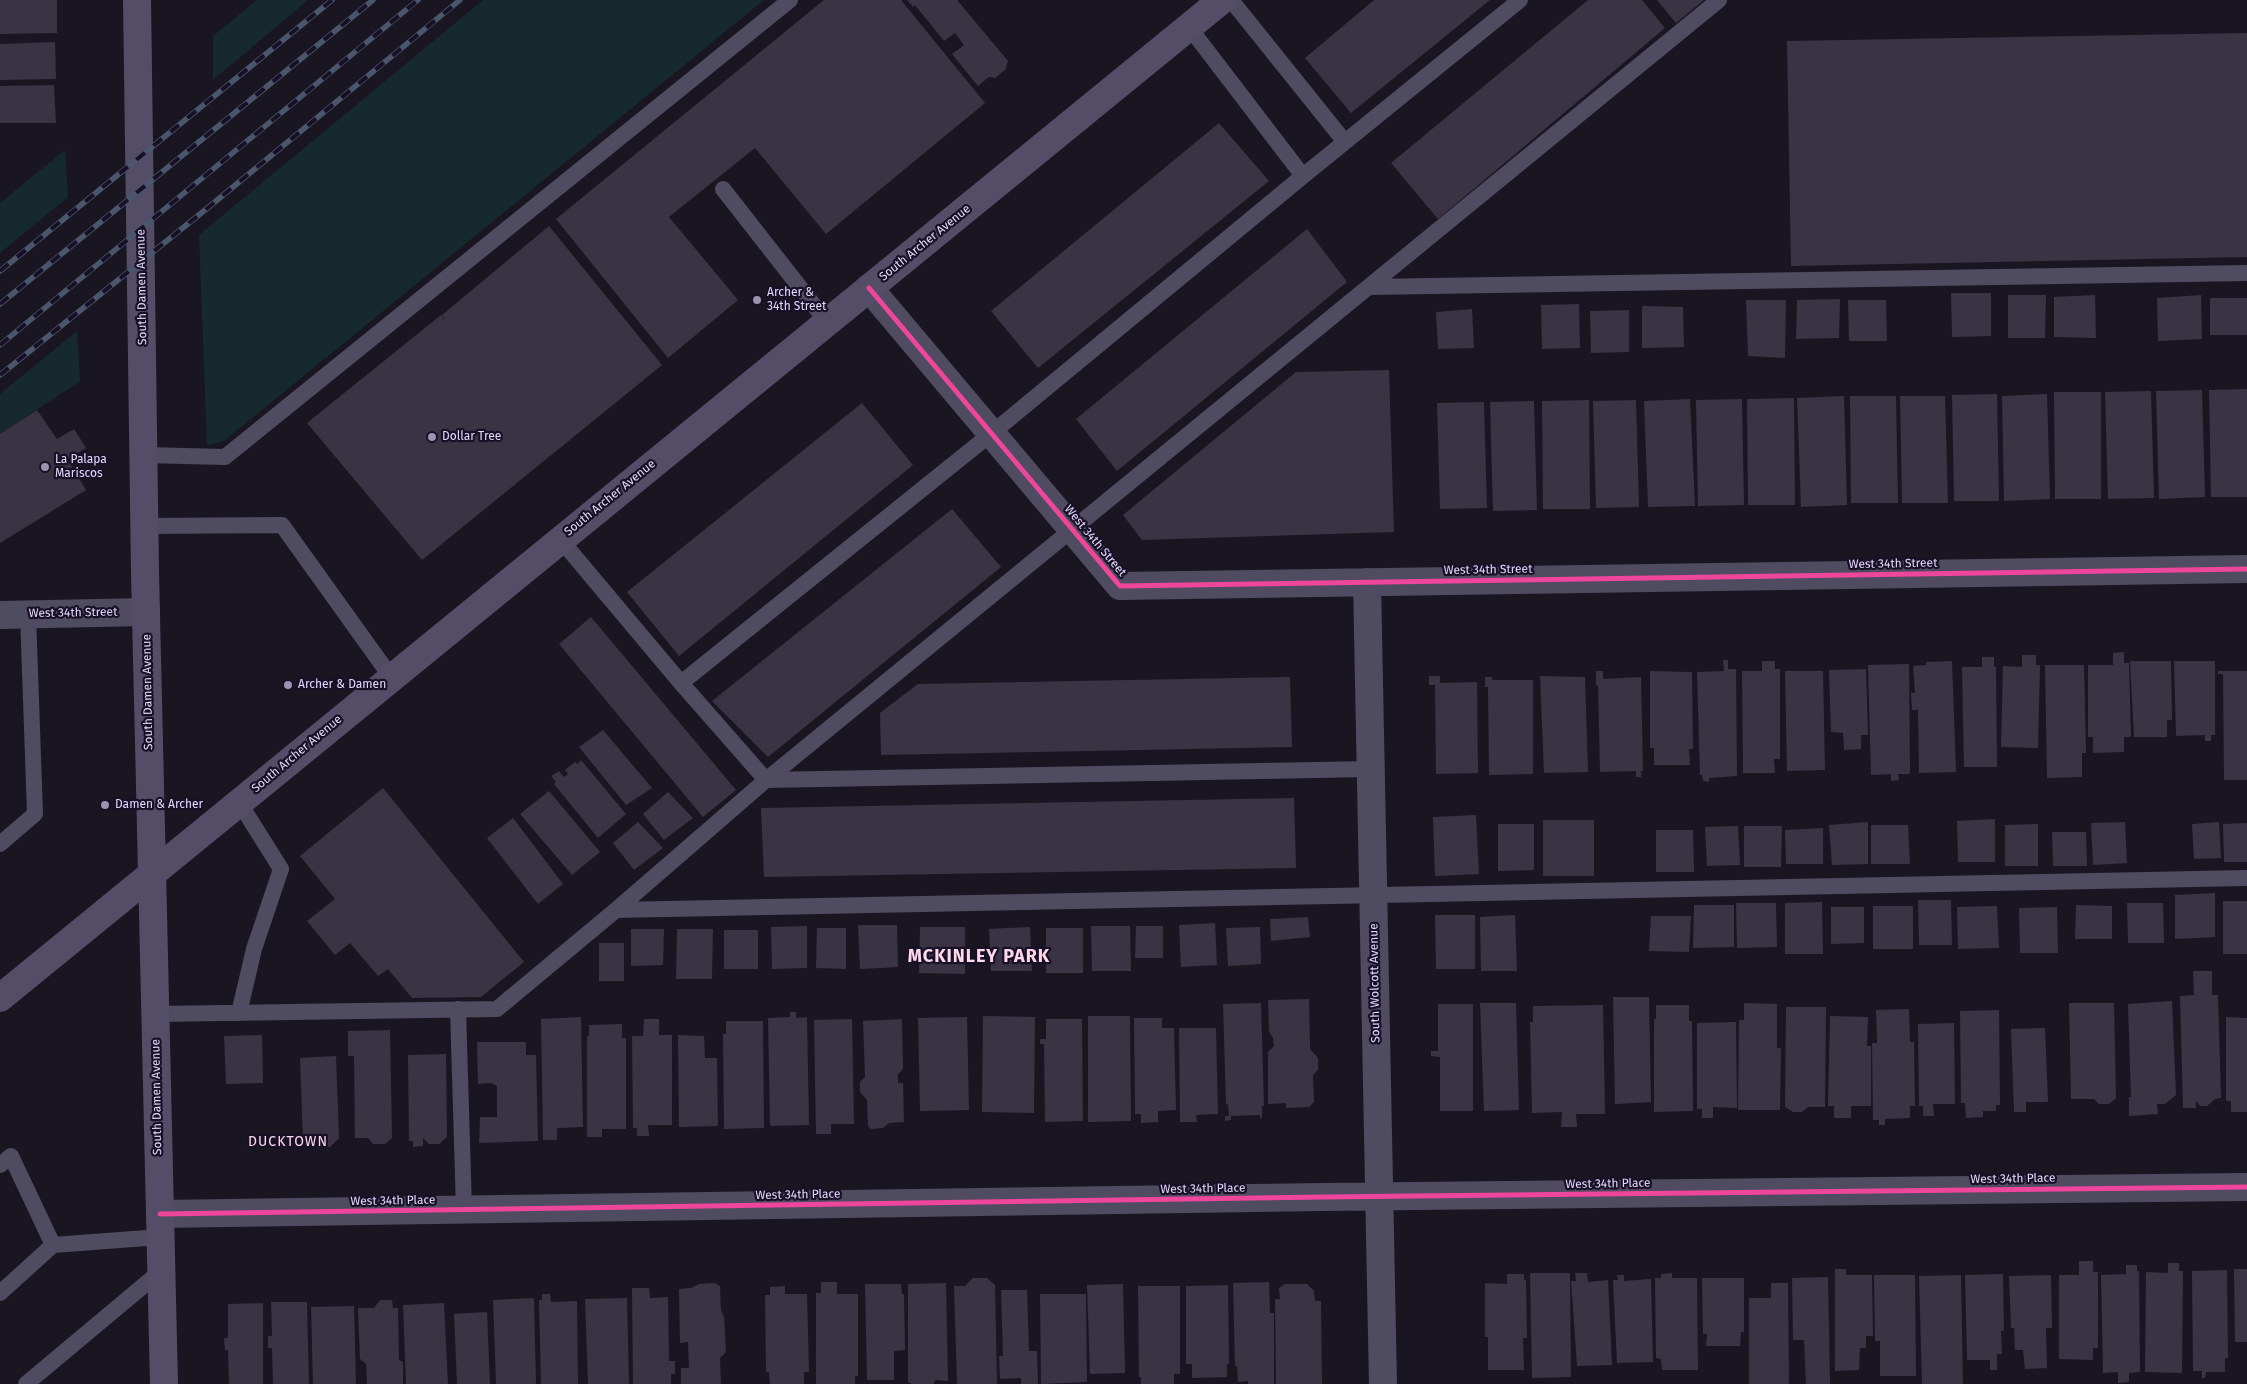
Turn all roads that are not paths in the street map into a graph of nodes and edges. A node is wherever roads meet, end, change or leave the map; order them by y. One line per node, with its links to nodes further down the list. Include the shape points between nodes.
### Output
1 (138, 0): 16 (main road, South Damen Avenue)
2 (790, 0): 16 (lane, via 225,457)
3 (1222, 0): 7 (main road, South Archer Avenue)
4 (1231, 0): 8 (lane)
5 (1520, 0): 8 (lane)
6 (1719, 0): 12 (lane)
7 (1189, 27): 9 (lane); 13 (main road, South Archer Avenue)
8 (1345, 142): 9 (lane)
9 (1303, 176): 15 (lane)
10 (723, 189): 14 (lane)
11 (2247, 273): 12 (lane)
12 (1369, 287): 18 (lane)
13 (869, 288): 14 (main road, South Archer Avenue); 15 (street, West 34th Street)
14 (827, 322): 19 (main road, South Archer Avenue)
15 (992, 433): 18 (street, West 34th Street); 26 (lane)
16 (144, 455): 17 (main road, South Damen Avenue)
17 (145, 526): 22 (main road, South Damen Avenue); 25 (lane, via 282,524)
18 (1073, 530): 21 (street, West 34th Street, via 1120,586); 28 (lane)
19 (560, 539): 25 (main road, South Archer Avenue); 26 (lane)
20 (2247, 569): 21 (street, West 34th Street)
21 (1367, 582): 27 (street, South Wolcott Avenue)
22 (146, 612): 23 (street, West 34th Street); 31 (main road, South Damen Avenue)
23 (28, 614): 24 (street, West 34th Street); 30 (lane, via 35,814)
24 (0, 615)
25 (391, 677): 29 (main road, South Archer Avenue)
26 (681, 683): 28 (lane)
27 (1371, 769): 28 (lane); 33 (street, South Wolcott Avenue)
28 (766, 780): 34 (lane)
29 (239, 802): 31 (main road, South Archer Avenue); 37 (lane, via 281,869 254,949)
30 (0, 844)
31 (151, 874): 35 (main road, South Archer Avenue); 38 (main road, South Damen Avenue)
32 (2247, 878): 33 (lane)
33 (1374, 895): 34 (lane); 41 (street, South Wolcott Avenue)
34 (616, 910): 36 (lane, via 498,1008)
35 (0, 998)
36 (458, 1009): 37 (lane); 42 (lane)
37 (239, 1012): 38 (lane)
38 (155, 1014): 43 (main road, South Damen Avenue)
39 (5, 1160): 44 (lane)
40 (2247, 1187): 41 (street, West 34th Place)
41 (1379, 1196): 42 (street, West 34th Place); 49 (street, South Wolcott Avenue)
42 (464, 1210): 43 (street, West 34th Place)
43 (160, 1225): 44 (lane); 45 (main road, South Damen Avenue)
44 (53, 1245): 46 (lane)
45 (161, 1270): 47 (lane); 48 (main road, South Damen Avenue)
46 (0, 1293)
47 (26, 1384)
48 (164, 1384)
49 (1383, 1384)

